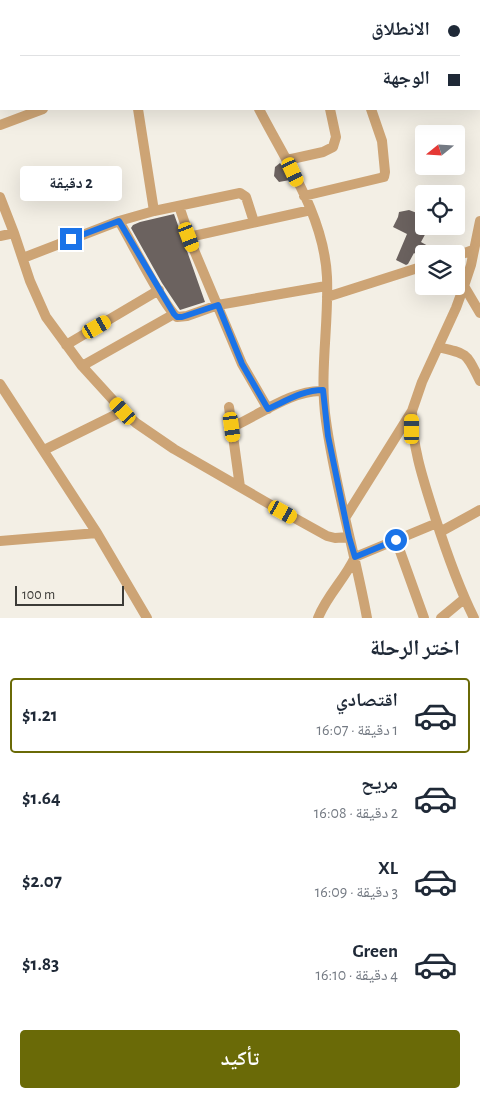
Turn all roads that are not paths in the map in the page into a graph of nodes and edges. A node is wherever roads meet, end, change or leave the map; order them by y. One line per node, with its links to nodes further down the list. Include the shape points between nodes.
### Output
1 (40, 110): 6 (street)
2 (138, 110): 12 (street)
3 (260, 110): 7 (street)
4 (330, 110): 7 (street, via 336,137 333,147)
5 (371, 110): 8 (street, via 382,141 384,177)
6 (0, 125)
7 (287, 160): 8 (street)
8 (304, 196): 11 (street)
9 (0, 198): 16 (street)
10 (179, 206): 12 (street); 15 (street, via 240,193 246,197); 18 (street)
11 (311, 210): 15 (street); 24 (street, via 323,253)
12 (154, 211): 13 (street)
13 (119, 221): 21 (street); 26 (street)
14 (480, 221): 19 (street)
15 (254, 222): 18 (street)
16 (14, 232): 17 (street); 21 (street)
17 (0, 236)
18 (189, 237): 29 (street)
19 (474, 250): 20 (street); 23 (street)
20 (465, 253)
21 (23, 258): 32 (street, via 38,301)
22 (415, 269): 28 (street)
23 (465, 282)
24 (326, 286): 28 (street); 29 (street)
25 (465, 288): 30 (street)
26 (159, 290): 31 (street); 32 (street)
27 (460, 295): 33 (street)
28 (326, 297): 36 (street)
29 (218, 305): 31 (street, via 182,317); 39 (street, via 242,364)
30 (480, 313)
31 (174, 314): 34 (street)
32 (66, 345): 34 (street)
33 (438, 346): 35 (street, via 466,356); 41 (street)
34 (82, 366): 40 (street)
35 (480, 381)
36 (323, 390): 39 (street, via 298,395); 46 (street, via 328,436)
37 (2, 391): 43 (street)
38 (229, 407): 42 (street)
39 (268, 409): 42 (street)
40 (123, 411): 43 (street); 44 (street, via 160,440)
41 (412, 411): 46 (street); 47 (street, via 414,444)
42 (232, 427): 44 (street)
43 (44, 450): 48 (street)
44 (240, 487): 49 (street, via 327,536)
45 (480, 510): 47 (street)
46 (345, 518): 49 (street)
47 (439, 527): 50 (street); 53 (street)
48 (98, 533): 51 (street); 54 (street)
49 (349, 537): 52 (street)
50 (396, 540): 52 (street); 57 (street)
51 (0, 541)
52 (355, 557): 55 (street); 56 (street)
53 (464, 598): 58 (street); 59 (street)
54 (148, 618)
55 (318, 618)
56 (367, 618)
57 (424, 618)
58 (441, 618)
59 (474, 618)

